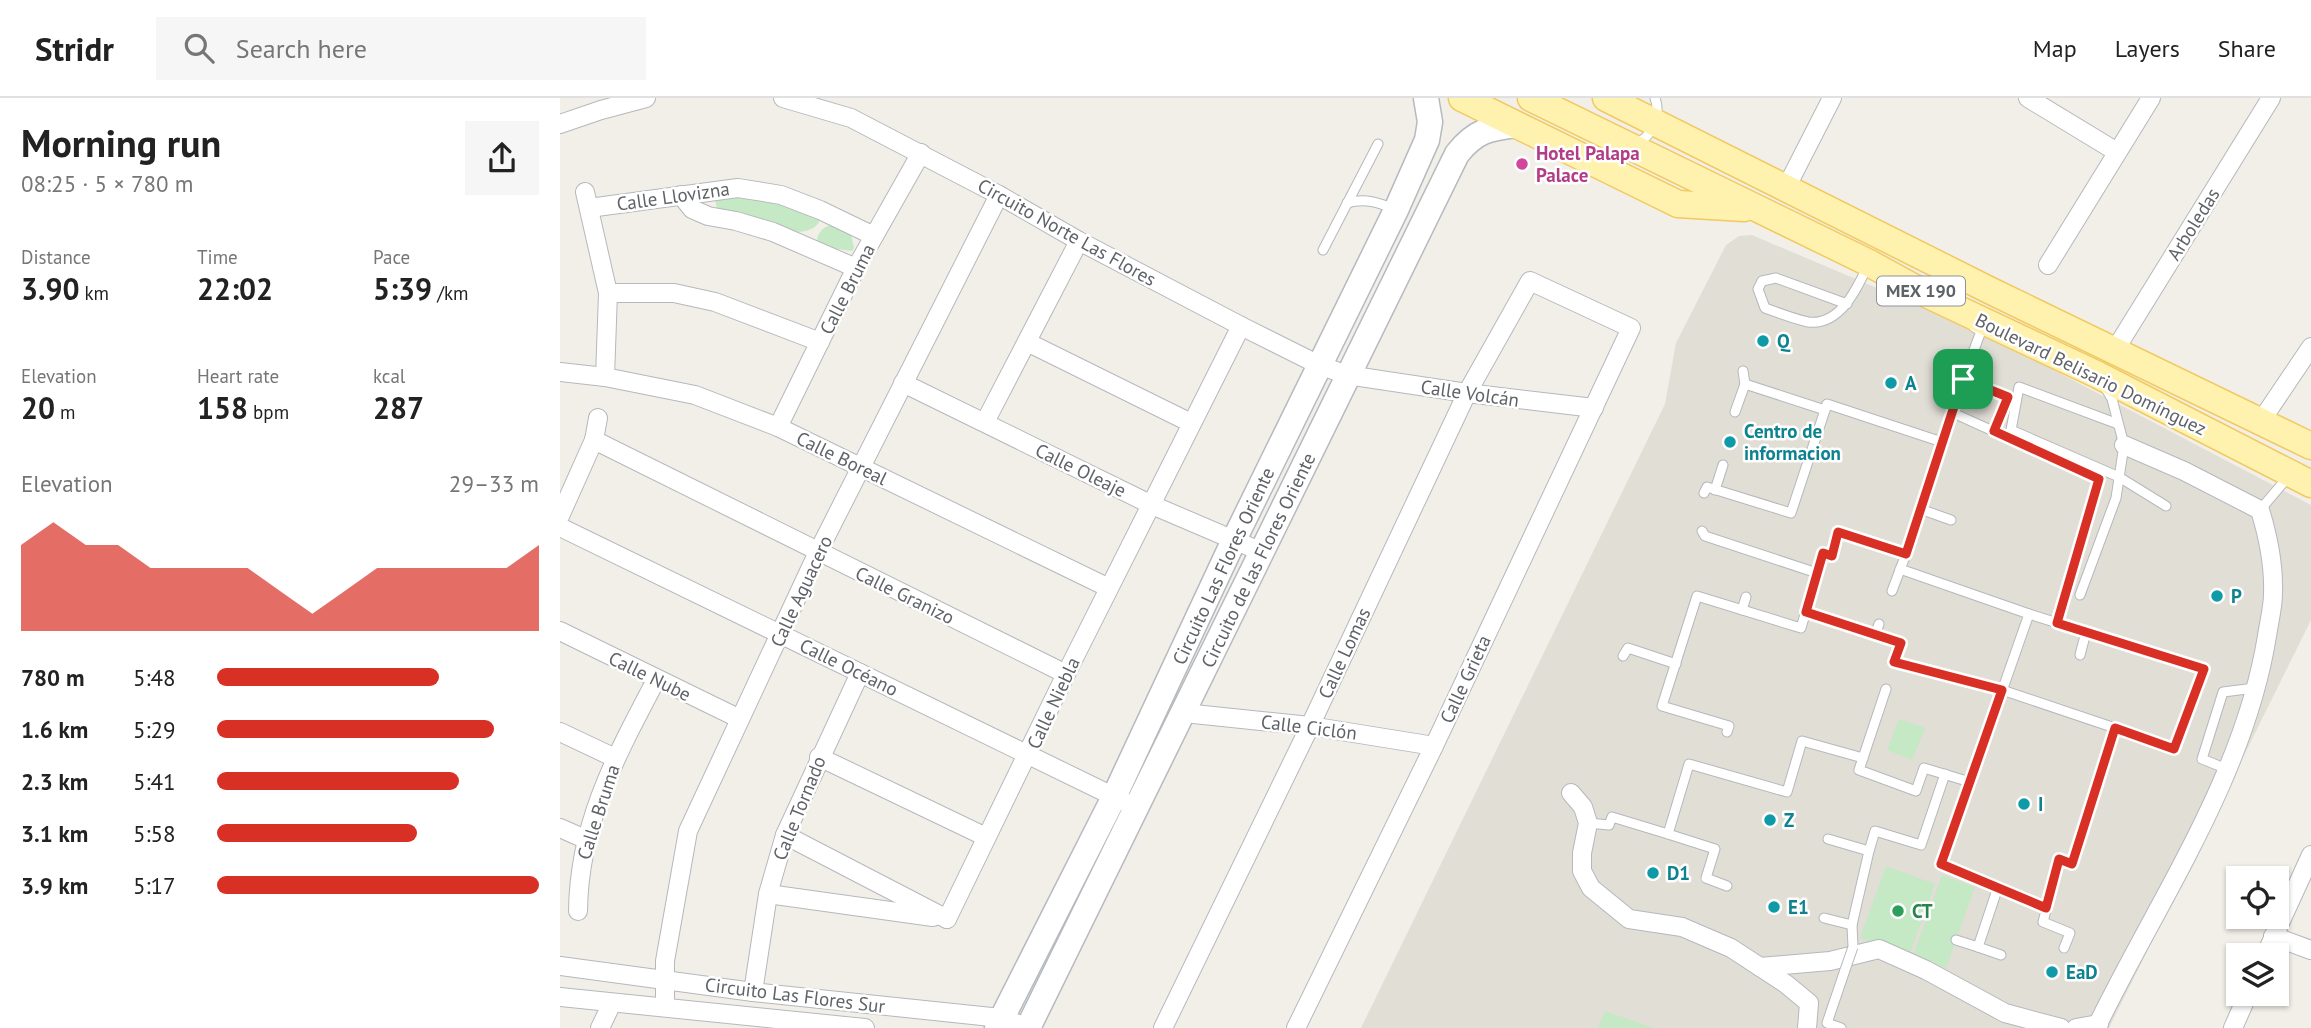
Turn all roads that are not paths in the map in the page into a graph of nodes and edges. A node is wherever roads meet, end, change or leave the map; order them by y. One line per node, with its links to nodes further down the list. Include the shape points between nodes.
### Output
1 (646, 98): 12 (street)
2 (783, 98): 17 (street, Circuito Norte Las Flores, via 851,118)
3 (1426, 98): 24 (main road, Circuito Las Flores Oriente, via 1427,140)
4 (1461, 98): 13 (main road)
5 (1531, 98): 15 (main road, Boulevard Belisario Domínguez / MEX 190)
6 (1606, 98): 11 (main road, Boulevard Belisario Domínguez / MEX 190)
7 (1832, 98): 19 (street)
8 (2028, 98): 16 (street)
9 (2151, 98): 16 (street)
10 (2271, 98): 40 (street, Arboledas)
11 (1655, 111): 15 (lane, via 1644,140); 19 (main road, Boulevard Belisario Domínguez / MEX 190)
12 (560, 124)
13 (1517, 125): 18 (main road); 44 (main road, Circuito de las Flores Oriente, via 1483,131 1457,154)
14 (1378, 144): 22 (lane)
15 (1619, 151): 18 (lane); 23 (main road, Boulevard Belisario Domínguez / MEX 190)
16 (2116, 152): 30 (street)
17 (920, 153): 21 (street, Circuito Norte Las Flores); 26 (street, Calle Bruma)
18 (1577, 154): 23 (main road, via 1678,204)
19 (1795, 193): 25 (main road); 40 (main road, Boulevard Belisario Domínguez / MEX 190)
20 (681, 195): 26 (street, Calle Llovizna, via 738,188 781,195); 31 (street, via 692,209 708,216 773,232); 33 (street, Calle Llovizna, via 587,200)
21 (999, 195): 27 (street, Circuito Norte Las Flores); 48 (street, Calle Aguacero)
22 (1347, 204): 24 (lane, via 1361,199); 28 (lane)
23 (1760, 209): 25 (main road, Boulevard Belisario Domínguez / MEX 190)
24 (1396, 210): 41 (main road, Circuito Las Flores Oriente)
25 (1791, 225): 29 (main road, Boulevard Belisario Domínguez / MEX 190)
26 (874, 236): 31 (street, Calle Bruma)
27 (1079, 241): 35 (street, Circuito Norte Las Flores); 38 (street)
28 (1323, 250)
29 (1869, 263): 32 (main road, Boulevard Belisario Domínguez / MEX 190); 34 (lane)
30 (2049, 265)
31 (856, 268): 37 (street, Calle Bruma)
32 (1920, 291): 45 (main road, Boulevard Belisario Domínguez / MEX 190); 47 (lane, via 1981,331)
33 (608, 293): 37 (street, via 674,293 715,302); 46 (street)
34 (1847, 304): 34 (lane, via 1776,278 1762,281 1758,289 1765,308 1810,322 1835,315)
35 (1241, 326): 41 (street, Circuito Norte Las Flores); 58 (street, Calle Niebla)
36 (1631, 328): 50 (street, Calle Lomas, via 1530,281); 51 (street, Calle Grieta)
37 (820, 342): 60 (street, Calle Bruma)
38 (1027, 342): 57 (street); 58 (street)
39 (2311, 347): 56 (street)
40 (2115, 350): 56 (main road, Boulevard Belisario Domínguez / MEX 190)
41 (1319, 365): 44 (street, Circuito Norte Las Flores); 80 (main road, Circuito Las Flores Oriente)
42 (560, 372): 46 (street, Calle Boreal)
43 (1743, 372): 49 (lane)
44 (1347, 375): 50 (street, Calle Volcán); 82 (main road, Circuito de las Flores Oriente)
45 (2098, 375): 59 (lane, via 2112,399); 69 (main road, Boulevard Belisario Domínguez / MEX 190)
46 (605, 377): 60 (street, Calle Boreal, via 695,396)
47 (1963, 379): 54 (lane); 61 (lane, via 2008,397)
48 (903, 383): 57 (street, Calle Oleaje); 67 (street, Calle Aguacero)
49 (1745, 384): 52 (lane); 53 (lane)
50 (1467, 393): 51 (street, Calle Volcán); 110 (street, Calle Lomas)
51 (1594, 408): 114 (street, Calle Grieta)
52 (1825, 410): 63 (lane, via 1827,404); 70 (lane, via 1791,513)
53 (1735, 412)
54 (1951, 412): 61 (lane); 63 (lane)
55 (598, 418): 62 (street)
56 (2261, 421): 65 (main road, Boulevard Belisario Domínguez / MEX 190)
57 (985, 422): 72 (street, Calle Oleaje)
58 (1191, 423): 72 (street, Calle Niebla)
59 (2118, 424): 64 (lane); 68 (lane, via 2019,387 2011,429)
60 (778, 427): 67 (street, Calle Boreal)
61 (1994, 431): 93 (lane, via 2099,479)
62 (594, 440): 76 (street); 81 (street, Calle Granizo)
63 (1942, 443): 74 (lane)
64 (2124, 444): 68 (lane); 75 (street)
65 (2311, 446)
66 (1723, 465): 70 (lane)
67 (862, 467): 81 (street, Calle Aguacero); 86 (street, Calle Boreal)
68 (2119, 477): 73 (lane); 88 (lane, via 2116,498)
69 (2301, 479): 75 (lane)
70 (1715, 490): 71 (lane, via 1707,487)
71 (1704, 493)
72 (1152, 505): 80 (street, Calle Oleaje); 86 (street, Calle Niebla)
73 (2166, 506)
74 (1920, 509): 77 (lane); 83 (lane)
75 (2260, 510): 105 (street, via 2268,535 2273,593)
76 (560, 516)
77 (1951, 520)
78 (560, 527): 97 (street, Calle Océano)
79 (1702, 531): 85 (lane, via 1705,536)
80 (1234, 540): 82 (street, Calle Oleaje); 123 (main road, Circuito Las Flores Oriente)
81 (818, 552): 97 (street, Calle Aguacero); 103 (street, Calle Granizo)
82 (1262, 552): 108 (main road, Circuito de las Flores Oriente)
83 (1906, 554): 84 (lane); 85 (lane, via 1838,532 1832,556 1823,553)
84 (1900, 569): 87 (lane); 92 (lane)
85 (1817, 573): 91 (lane)
86 (1109, 588): 103 (street, Calle Niebla)
87 (1892, 591)
88 (2080, 595)
89 (1746, 597): 90 (lane)
90 (1742, 610): 91 (lane, via 1801,628); 101 (lane, via 1697,596)
91 (1806, 612): 98 (lane)
92 (2029, 614): 93 (lane); 107 (lane)
93 (2057, 623): 96 (lane)
94 (1878, 624): 98 (lane)
95 (560, 631): 104 (street, Calle Nube)
96 (2086, 632): 100 (lane); 111 (lane, via 2204,669 2174,749)
97 (781, 633): 102 (street, Calle Océano); 109 (street, Calle Aguacero)
98 (1875, 635): 107 (lane, via 1901,643 1894,662)
99 (1628, 648): 101 (lane)
100 (2080, 655)
101 (1676, 664): 113 (lane, via 1662,706 1729,726)
102 (860, 673): 115 (street, Calle Océano); 116 (street, Calle Tornado)
103 (1066, 674): 115 (street, Calle Niebla)
104 (656, 680): 109 (street, Calle Nube); 117 (street, Calle Bruma)
105 (2255, 688): 119 (street); 119 (lane, via 2223,692 2202,760)
106 (1886, 689): 118 (lane)
107 (2002, 690): 111 (lane); 121 (lane)
108 (1184, 713): 110 (street, Calle Ciclón); 124 (main road, Circuito de las Flores Oriente)
109 (740, 719): 153 (street, Calle Aguacero, via 688,831 665,961)
110 (1310, 726): 114 (street, Calle Ciclón); 165 (street, Calle Lomas)
111 (2115, 728): 139 (lane, via 2072,864 2059,859)
112 (560, 732): 117 (street)
113 (1727, 732)
114 (1434, 746): 166 (street, Calle Grieta)
115 (1028, 754): 123 (street, Calle Océano); 129 (street, Calle Niebla)
116 (820, 757): 128 (street, Calle Tornado); 129 (street)
117 (615, 758): 130 (street, Calle Bruma)
118 (1863, 758): 120 (lane, via 1859,770 1916,792 1924,768); 127 (lane, via 1802,741 1787,792 1689,764)
119 (2227, 769): 161 (street)
120 (1945, 774): 121 (lane); 132 (lane, via 1921,845 1875,831)
121 (1970, 782): 137 (lane, via 1941,864)
122 (1572, 793): 125 (street)
123 (1114, 797): 124 (street, Calle Océano); 160 (main road, Circuito Las Flores Oriente)
124 (1137, 808): 164 (main road, Circuito de las Flores Oriente)
125 (1588, 823): 127 (lane, via 1609,825 1612,817); 152 (street, via 1581,871 1591,888 1629,919 1682,927 1731,948)
126 (560, 828): 130 (street)
127 (1668, 834): 136 (lane, via 1715,849 1706,878)
128 (785, 835): 138 (street, Calle Tornado); 142 (street)
129 (986, 837): 142 (street, Calle Niebla)
130 (585, 839): 134 (street, Calle Bruma)
131 (1828, 839): 132 (lane)
132 (1869, 851): 143 (lane)
133 (2311, 855): 135 (street)
134 (569, 876): 140 (street, Calle Bruma)
135 (2306, 878): 144 (street)
136 (1727, 886)
137 (1998, 887): 139 (lane); 147 (lane)
138 (768, 894): 142 (street); 154 (street, Calle Tornado)
139 (2046, 908): 148 (lane, via 2043,922 2070,933)
140 (578, 911)
141 (1824, 918): 143 (lane)
142 (947, 919)
143 (1852, 925): 168 (lane, bridge, via 1853,947 1827,1023)
144 (2273, 936): 146 (street); 149 (street)
145 (1956, 940): 147 (lane)
146 (2270, 943)
147 (1978, 947): 150 (lane)
148 (2064, 948)
149 (2311, 950)
150 (2001, 955)
151 (560, 966): 153 (street, Circuito Las Flores Sur)
152 (1760, 967): 167 (street, via 1808,1003); 169 (street, via 1830,961 1879,949 2005,1013)
153 (666, 979): 154 (street, Circuito Las Flores Sur); 158 (street, Calle Aguacero)
154 (753, 992): 160 (street, Circuito Las Flores Sur)
155 (560, 997): 156 (street)
156 (612, 1003): 158 (street); 162 (street)
157 (2243, 1006): 171 (street)
158 (665, 1007): 159 (street)
159 (740, 1022): 163 (street)
160 (999, 1023): 164 (street, Circuito Las Flores Sur)
161 (2098, 1026): 170 (street)
162 (600, 1028)
163 (865, 1028)
164 (1029, 1028)
165 (1163, 1028)
166 (1296, 1028)
167 (1807, 1028)
168 (1841, 1028)
169 (2061, 1028)
170 (2076, 1028)
171 (2233, 1028)

